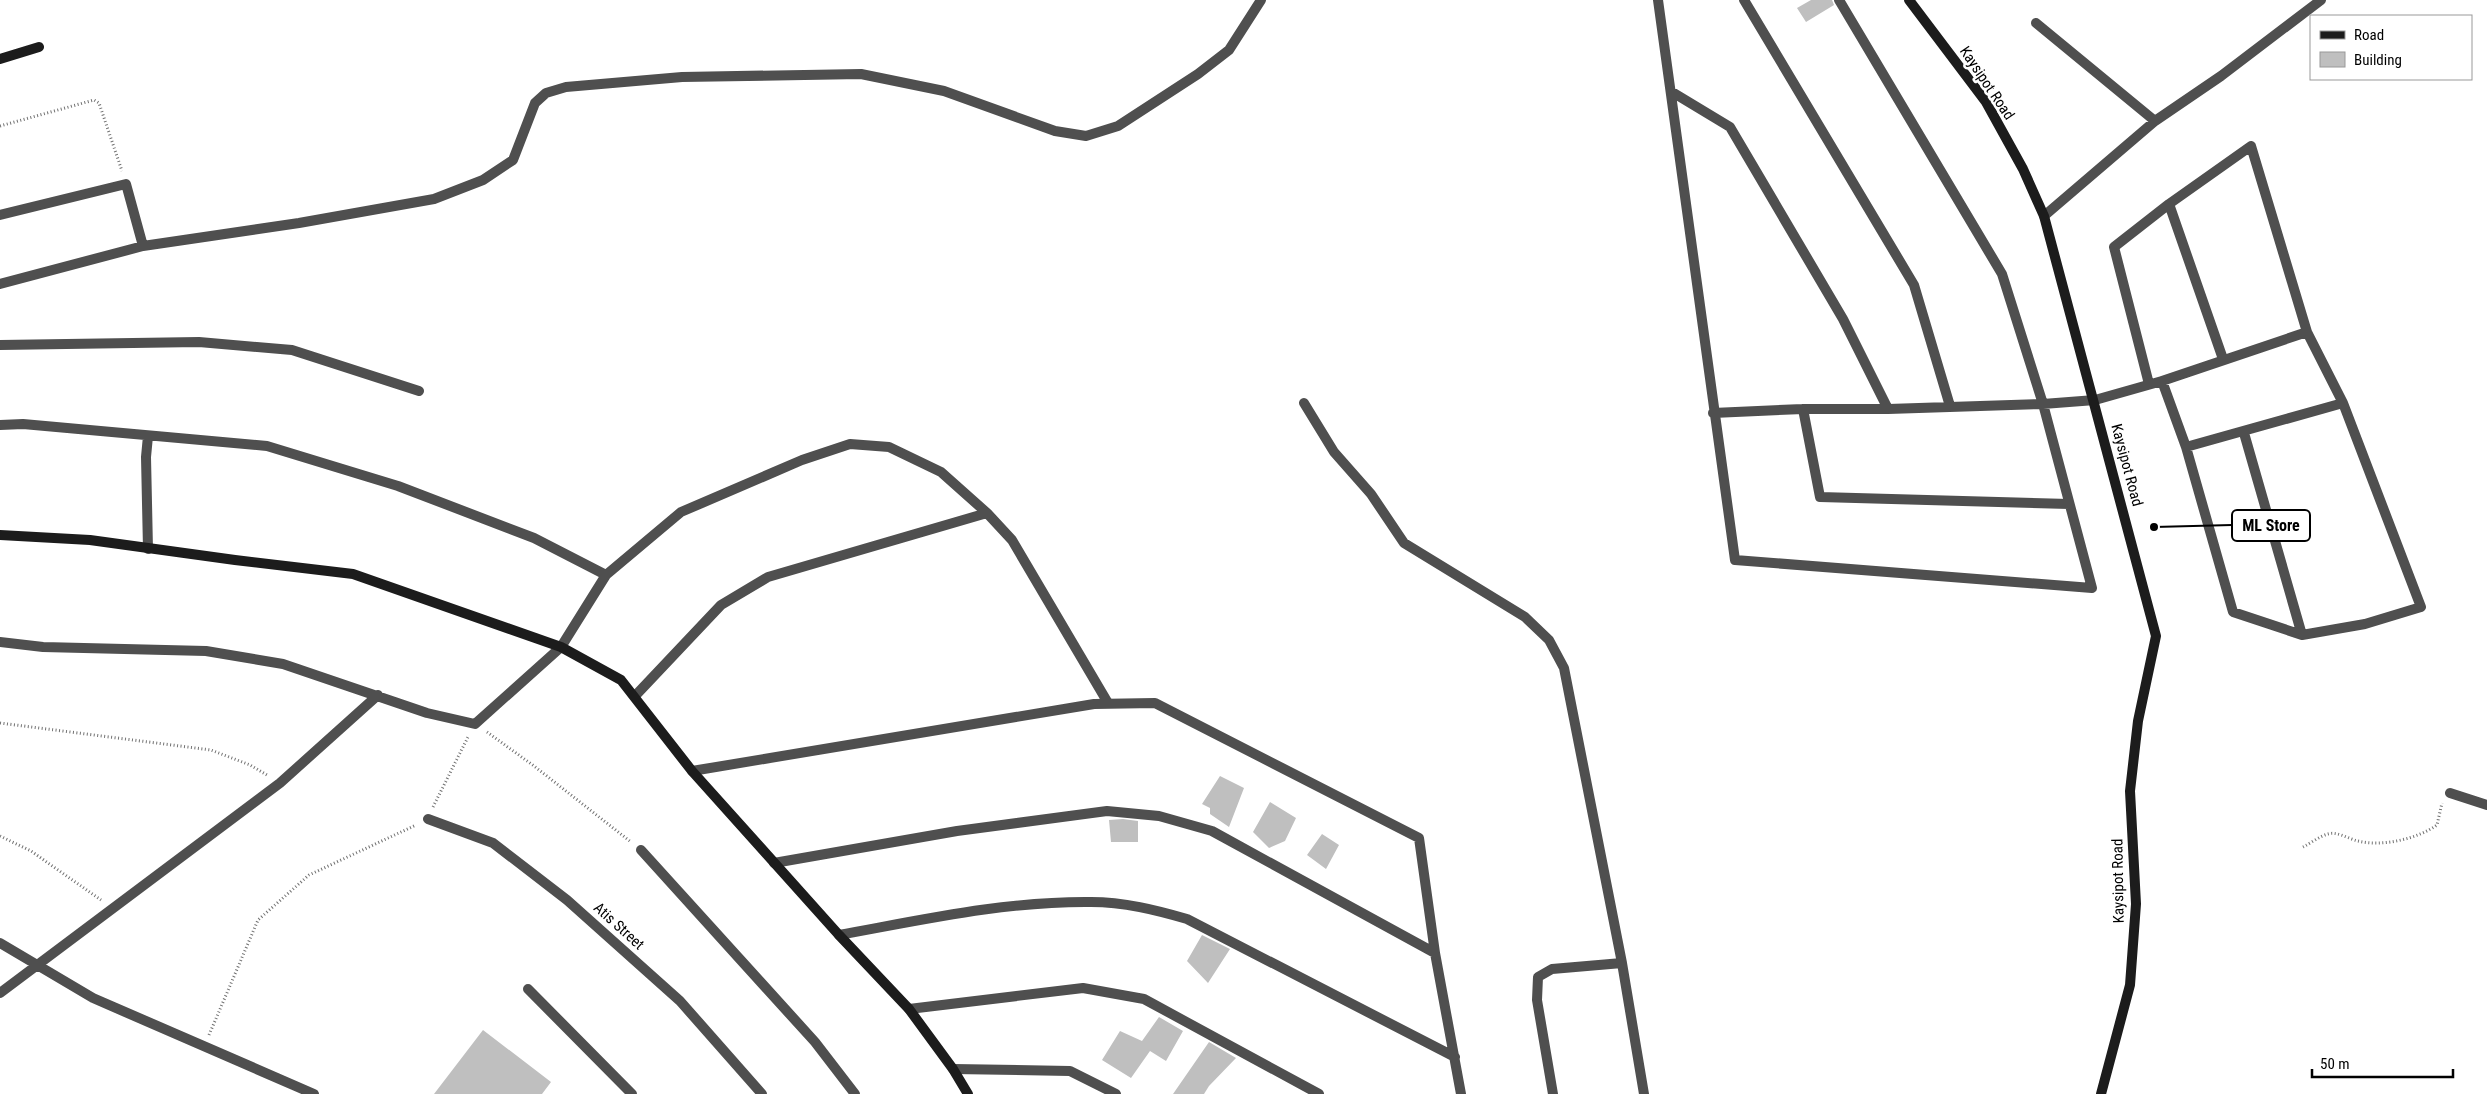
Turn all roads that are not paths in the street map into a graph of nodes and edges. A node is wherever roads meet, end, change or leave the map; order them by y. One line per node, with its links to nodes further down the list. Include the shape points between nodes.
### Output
1 (1261, 0): 15 (street, via 1229,50 1118,126 1086,136 1055,131 944,91 861,74 682,76 566,87 546,93 535,103 513,160 484,180 434,200)
2 (1658, 0): 10 (street)
3 (1744, 0): 27 (street, via 1914,285)
4 (1839, 0): 26 (street, via 2002,274)
5 (1909, 0): 14 (street, Kaysipot Road, via 1986,102 2023,169)
6 (2321, 0): 11 (street, via 2221,76)
7 (2036, 23): 11 (street)
8 (39, 47): 9 (street)
9 (0, 59)
10 (1672, 92): 29 (street, via 1730,127 1843,319); 30 (street)
11 (2155, 121): 14 (street)
12 (2169, 204): 17 (street, via 2251,146); 19 (street); 21 (street, via 2114,247)
13 (0, 215): 15 (street, via 126,184)
14 (2044, 216): 23 (street, Kaysipot Road)
15 (143, 246): 16 (street)
16 (0, 284)
17 (2307, 332): 19 (street); 25 (street)
18 (0, 346): 22 (street, via 199,342 292,350)
19 (2223, 359): 20 (street)
20 (2162, 381): 21 (street); 34 (street)
21 (2149, 384): 23 (street)
22 (419, 391)
23 (2094, 400): 26 (street); 72 (street, Kaysipot Road, via 2156,636 2138,721 2130,791 2136,904 2130,985)
24 (1304, 403): 55 (street, via 1334,452 1371,494 1404,543 1525,617 1549,640 1564,668)
25 (2343, 403): 32 (street); 40 (street, via 2421,607 2365,624)
26 (2043, 404): 27 (street); 35 (street)
27 (1950, 406): 29 (street)
28 (1803, 408): 29 (street); 30 (street); 35 (street, via 1820,496)
29 (1888, 409)
30 (1713, 413): 35 (street, via 1735,560 2092,588)
31 (0, 425): 33 (street, via 22,424)
32 (2244, 433): 34 (street); 40 (street)
33 (148, 436): 38 (street); 39 (street, via 267,446 398,486 534,538)
34 (2186, 448): 40 (street, via 2233,612)
35 (2069, 504)
36 (987, 513): 39 (street, via 941,472 890,447 850,444 802,460 681,512); 44 (street, via 768,577 721,604); 45 (street, via 1012,540)
37 (0, 535): 38 (street, via 90,540)
38 (148, 548): 42 (street, via 353,574)
39 (606, 575): 42 (street)
40 (2302, 635)
41 (0, 642): 43 (street, via 43,647 206,651 283,664)
42 (561, 647): 43 (street, via 475,724 427,713); 44 (street, via 621,680)
43 (378, 695): 56 (street, via 280,783)
44 (635, 696): 46 (street)
45 (1108, 703): 46 (street); 54 (street, via 1155,703 1419,838)
46 (692, 771): 51 (street)
47 (2450, 793): 48 (street)
48 (2487, 805)
49 (428, 819): 64 (street, Atis Street, via 493,843 567,900 680,1001)
50 (641, 850): 65 (street, via 815,1042)
51 (774, 864): 52 (street); 54 (street, via 957,831 1098,812 1159,816 1212,831)
52 (839, 935): 59 (street); 60 (street, via 988,908 1091,902 1140,906 1187,919)
53 (0, 943): 56 (street)
54 (1435, 953): 60 (street)
55 (1622, 963): 70 (street, via 1552,969 1538,977 1537,1000); 71 (street)
56 (38, 965): 58 (street); 62 (street, via 93,998)
57 (528, 989): 63 (street)
58 (0, 993)
59 (909, 1009): 61 (street); 68 (street, via 1082,988 1144,999)
60 (1455, 1057): 69 (street)
61 (953, 1070): 66 (street); 67 (street, via 1070,1071)
62 (314, 1094)
63 (632, 1094)
64 (762, 1094)
65 (855, 1094)
66 (968, 1094)
67 (1116, 1094)
68 (1319, 1094)
69 (1461, 1094)
70 (1553, 1094)
71 (1644, 1094)
72 (2101, 1094)

